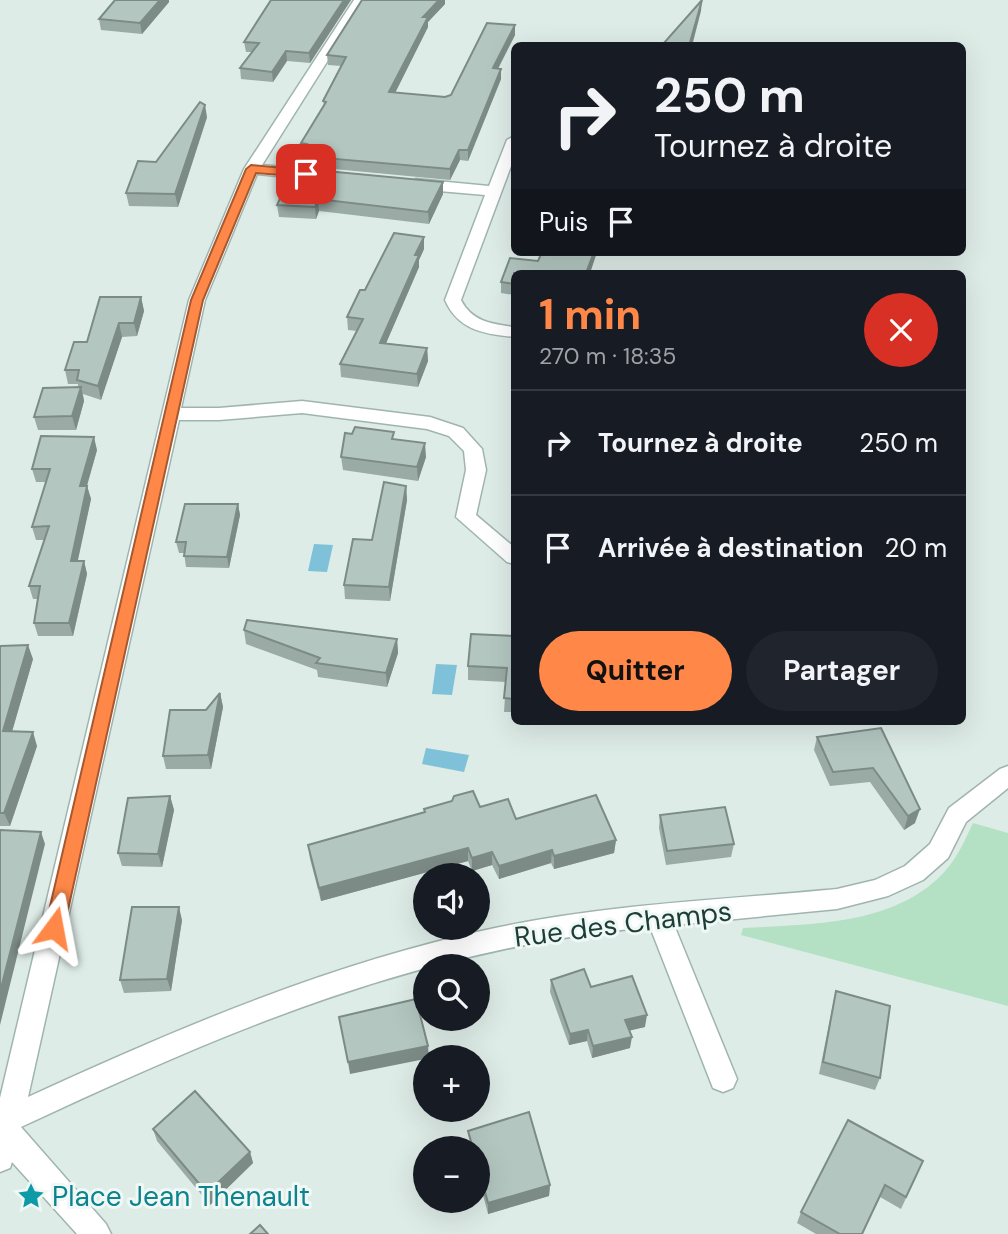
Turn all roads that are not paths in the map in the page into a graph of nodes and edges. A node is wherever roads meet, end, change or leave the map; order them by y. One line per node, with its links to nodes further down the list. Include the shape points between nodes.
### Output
1 (360, 0): 3 (street)
2 (511, 148): 6 (street)
3 (251, 169): 4 (street); 8 (street, via 197,300)
4 (332, 176)
5 (400, 182): 6 (street)
6 (495, 191): 7 (street, via 453,300 458,314 473,324)
7 (511, 331)
8 (172, 414): 9 (street, via 302,407 430,423 456,432 473,449 476,470 466,517); 13 (street)
9 (511, 554)
10 (1008, 775): 11 (street, Rue des Champs, via 957,815 939,851 914,873 879,889 837,899)
11 (657, 916): 12 (street); 13 (street, Rue des Champs, via 569,925 467,946 350,979 130,1062)
12 (723, 1079)
13 (6, 1137): 14 (street)
14 (96, 1234)

